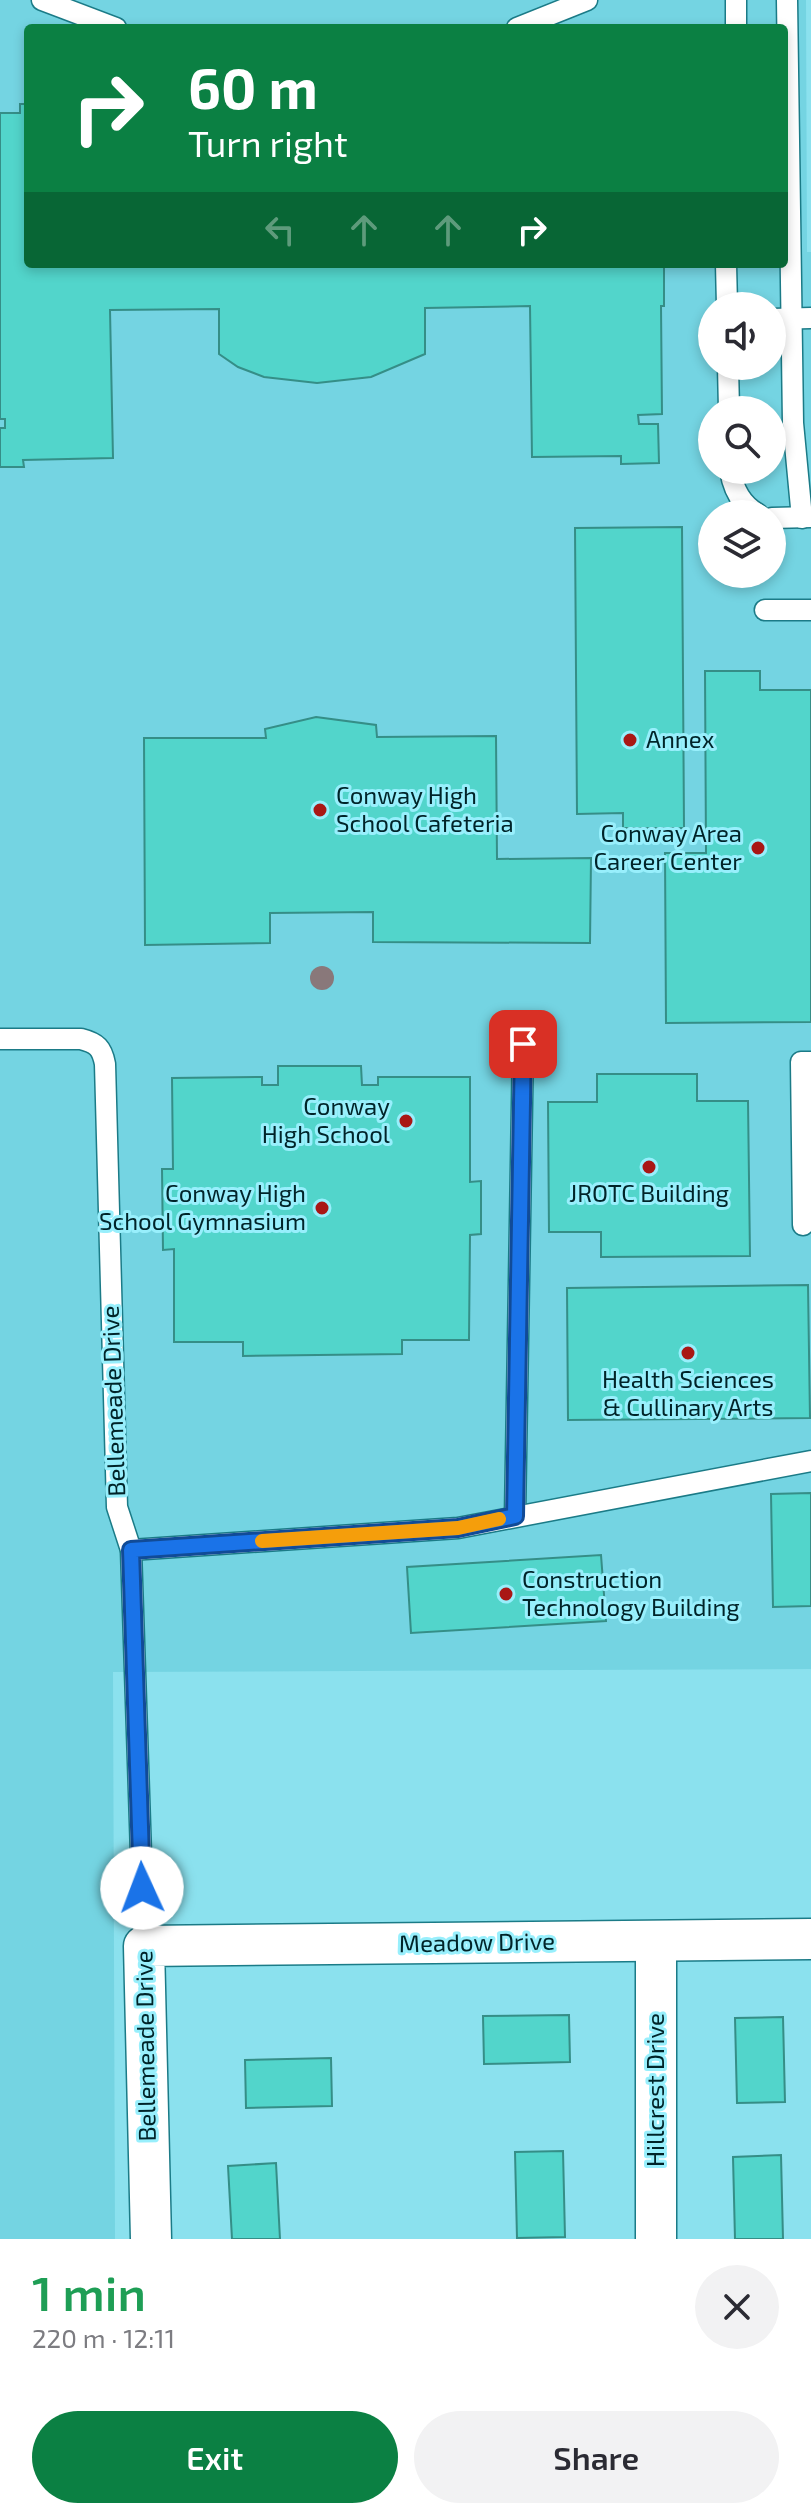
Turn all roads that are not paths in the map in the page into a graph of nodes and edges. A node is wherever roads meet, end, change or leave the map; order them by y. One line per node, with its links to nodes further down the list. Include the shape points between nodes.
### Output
1 (42, 0): 5 (lane)
2 (587, 0): 6 (lane)
3 (736, 0): 7 (lane)
4 (787, 0): 10 (lane)
5 (105, 24)
6 (527, 24)
7 (736, 24)
8 (726, 268): 9 (lane)
9 (727, 292)
10 (802, 318): 12 (lane, via 793,423)
11 (786, 518): 12 (lane)
12 (807, 518)
13 (765, 610): 14 (lane)
14 (811, 610)
15 (0, 1039): 21 (lane, Bellemeade Drive, via 81,1039 99,1046 103,1055 117,1507)
16 (523, 1044): 20 (lane)
17 (811, 1062): 18 (lane, via 801,1062)
18 (803, 1225)
19 (811, 1461): 20 (lane)
20 (515, 1516): 21 (lane, via 458,1528)
21 (131, 1550): 24 (lane, Bellemeade Drive)
22 (811, 1939): 23 (street, Meadow Drive)
23 (656, 1942): 24 (street, Meadow Drive); 26 (street, Hillcrest Drive)
24 (144, 1946): 25 (street, Bellemeade Drive)
25 (151, 2239)
26 (656, 2239)

